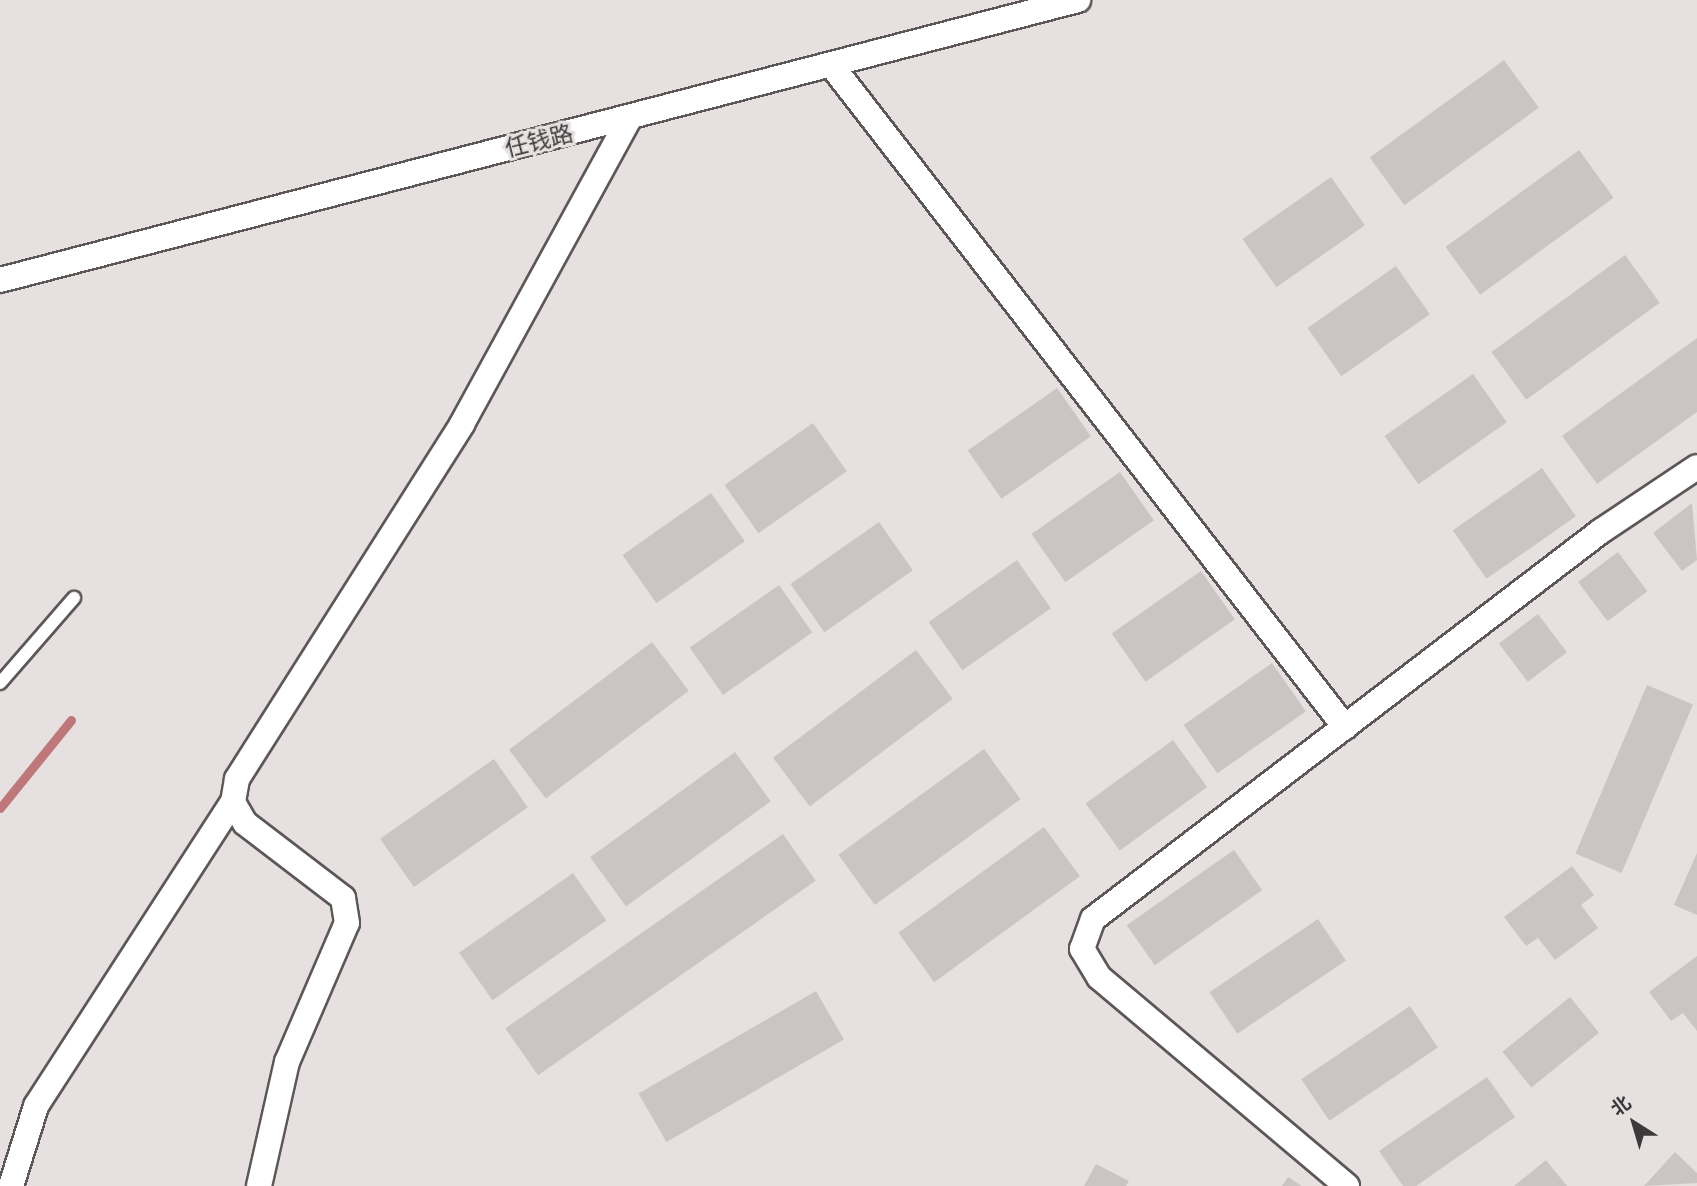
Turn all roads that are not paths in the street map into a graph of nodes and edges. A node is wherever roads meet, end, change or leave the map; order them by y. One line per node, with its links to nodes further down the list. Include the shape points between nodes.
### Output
1 (1078, 0): 2 (street, 任钱路)
2 (832, 66): 3 (street, 任钱路); 8 (street)
3 (629, 119): 4 (street, 任钱路); 9 (street, via 462,424 237,779)
4 (0, 280)
5 (1697, 467): 8 (street, via 1601,531)
6 (74, 598): 7 (lane)
7 (0, 683)
8 (1345, 727): 12 (street, via 1093,919 1082,949 1099,976)
9 (233, 802): 10 (street, via 36,1106); 11 (street, via 245,824 343,898 347,923 287,1062)
10 (11, 1186)
11 (259, 1186)
12 (1347, 1186)

